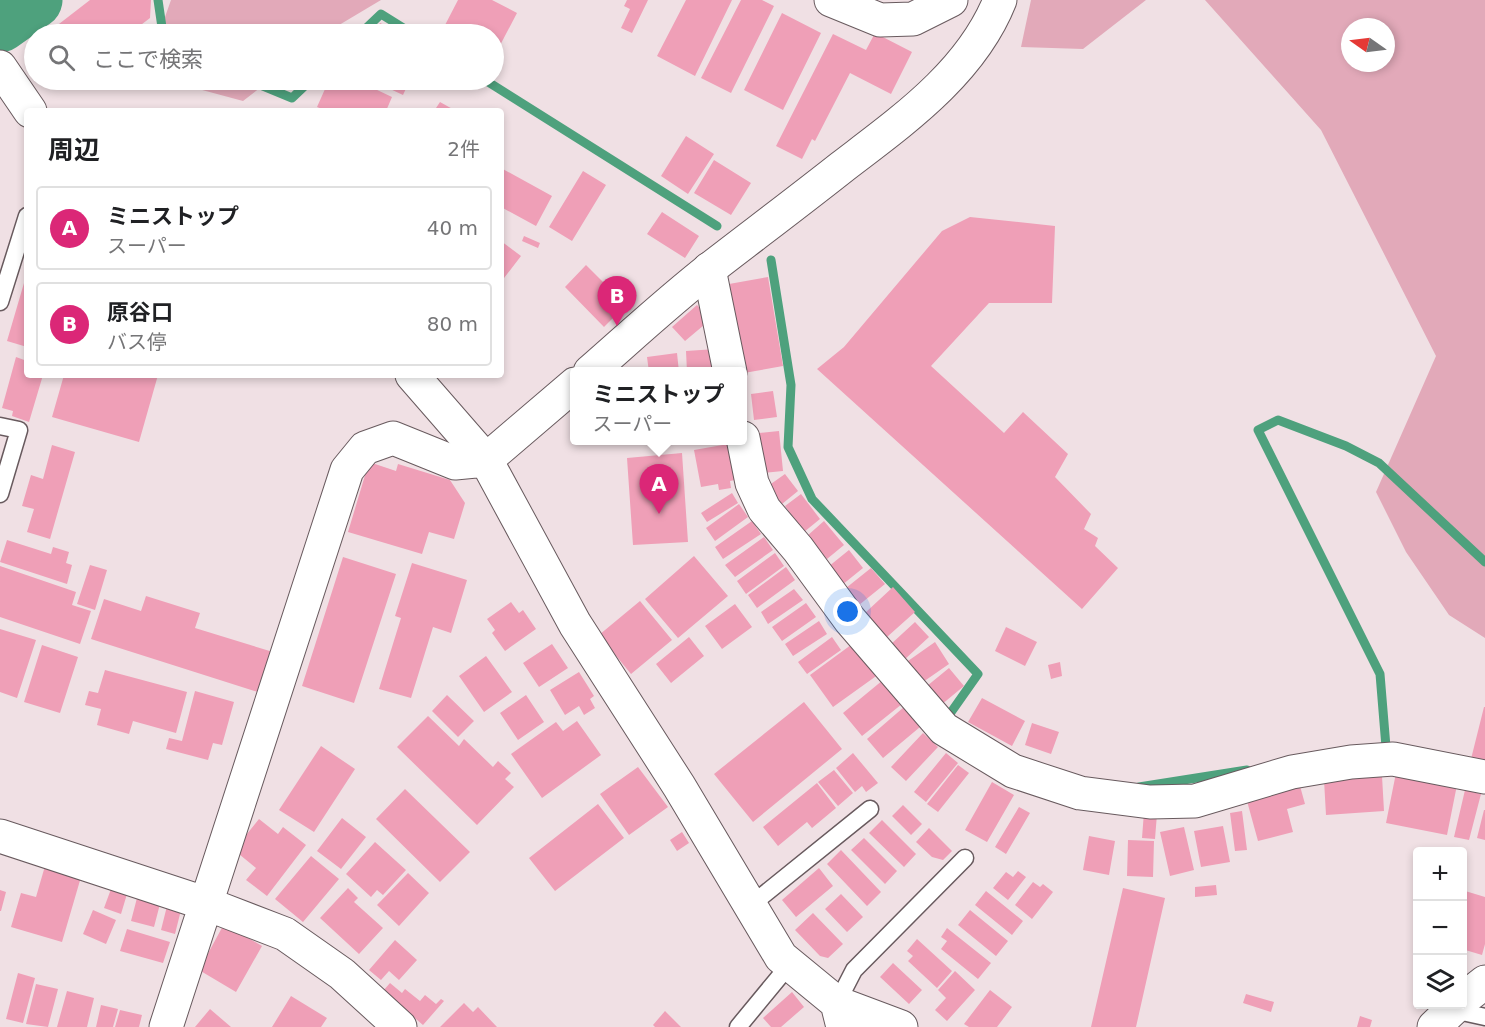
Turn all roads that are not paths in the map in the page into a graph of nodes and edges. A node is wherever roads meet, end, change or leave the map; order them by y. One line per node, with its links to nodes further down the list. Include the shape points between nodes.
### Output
1 (831, 0): 2 (street, via 880,20 913,19)
2 (951, 0)
3 (1000, 0): 7 (street, via 994,16 965,58 938,89 891,130)
4 (0, 67): 5 (street)
5 (28, 108)
6 (24, 226): 8 (lane)
7 (709, 269): 9 (street); 10 (street)
8 (0, 302)
9 (596, 367)
10 (729, 367)
11 (415, 378): 15 (street)
12 (570, 388): 15 (street)
13 (0, 426): 16 (lane, via 19,430)
14 (744, 445): 17 (street, via 752,483 764,509 850,620 944,729 1013,771 1080,793 1150,802 1195,801 1292,772 1352,762 1394,759)
15 (486, 460): 21 (street, via 455,462 393,438 364,448 347,470); 22 (street, via 575,624)
16 (0, 494)
17 (1485, 777)
18 (870, 809): 22 (lane)
19 (0, 837): 21 (street)
20 (966, 858): 26 (lane, via 854,970)
21 (207, 904): 28 (street); 29 (street, via 285,934 342,974)
22 (751, 905): 23 (street, via 781,957)
23 (790, 964): 26 (street); 30 (lane)
24 (1485, 982): 25 (street)
25 (1452, 1010): 27 (lane)
26 (840, 1015): 31 (street)
27 (1485, 1017)
28 (166, 1027)
29 (400, 1027)
30 (738, 1027)
31 (901, 1027)

